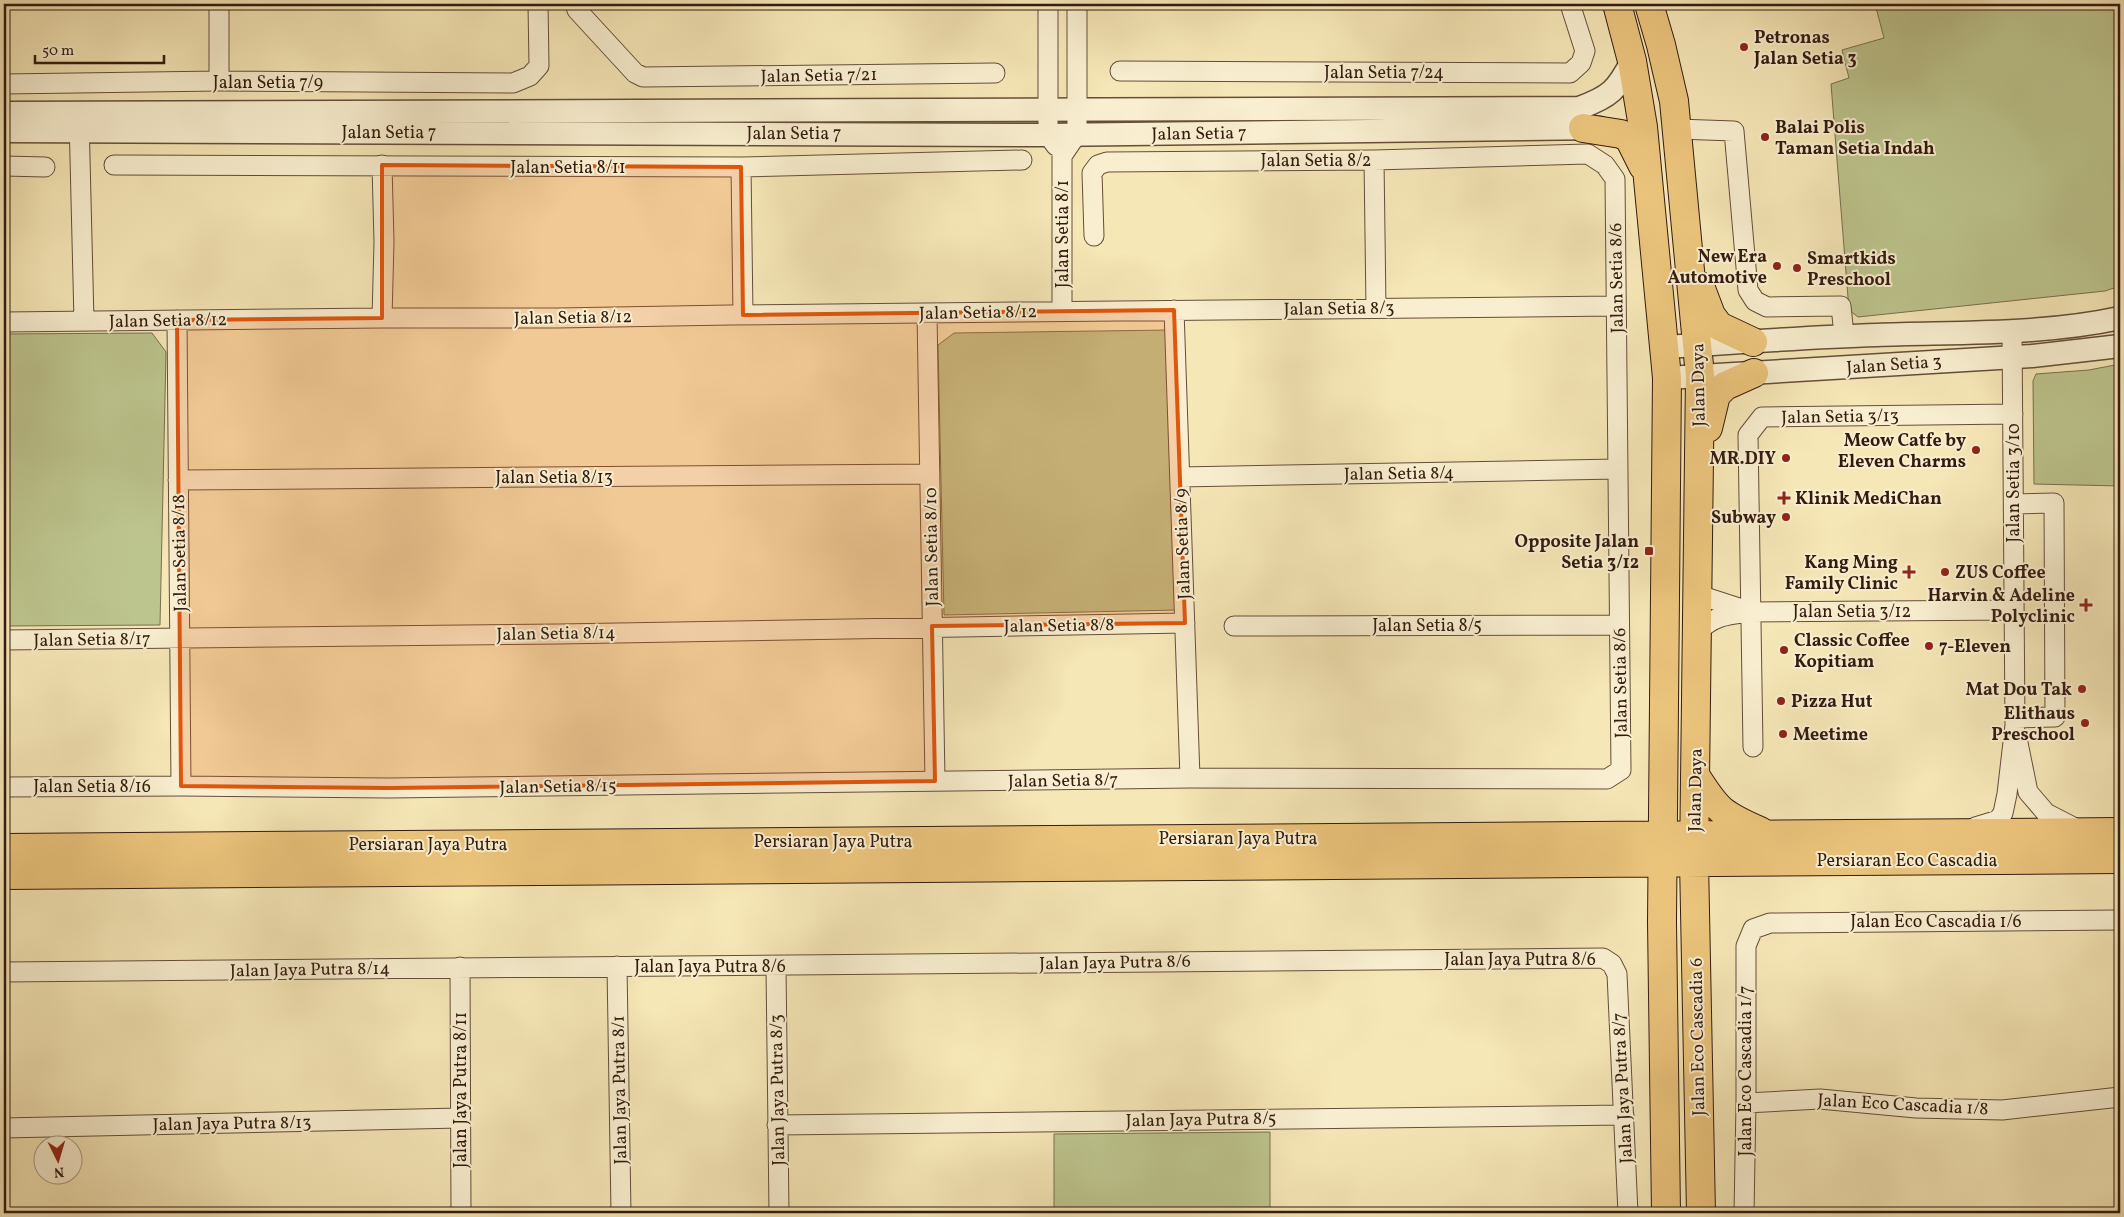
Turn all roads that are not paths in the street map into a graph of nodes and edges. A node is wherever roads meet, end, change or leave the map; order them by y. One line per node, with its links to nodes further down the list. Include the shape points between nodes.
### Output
1 (219, 4): 15 (street)
2 (538, 4): 15 (street, Jalan Setia 7/9, via 539,66 530,76 513,83)
3 (575, 4): 14 (street, Jalan Setia 7/21, via 635,73 643,77)
4 (1048, 4): 11 (street)
5 (1077, 4): 10 (street)
6 (1570, 4): 13 (street, Jalan Setia 7/24, via 1585,51 1581,63 1570,73)
7 (1617, 4): 12 (main road, Jalan Daya)
8 (1649, 4): 9 (main road, Jalan Daya)
9 (1661, 45): 22 (main road, via 1658,92); 23 (main road, Jalan Daya)
10 (1077, 60): 11 (street); 18 (street)
11 (1048, 61): 17 (street)
12 (1632, 61): 20 (street, via 1619,85); 22 (main road, Jalan Daya)
13 (1120, 71)
14 (996, 73)
15 (219, 81): 16 (street, Jalan Setia 7/9)
16 (4, 84)
17 (1048, 109): 18 (street, Jalan Setia 7); 21 (street, Jalan Setia 7); 26 (street)
18 (1076, 109): 20 (street, Jalan Setia 7); 25 (street)
19 (4, 113): 21 (street, Jalan Setia 7)
20 (1581, 118): 22 (street); 25 (street, Jalan Setia 7); 36 (main road, via 1629,138)
21 (79, 121): 24 (street, Jalan Setia 7); 26 (street, Jalan Setia 7); 48 (street)
22 (1643, 127): 36 (main road, Jalan Daya)
23 (1677, 129): 38 (main road, Jalan Daya); 51 (street, via 1734,131 1748,290 1755,301 1767,306 1841,306)
24 (4, 131)
25 (1076, 134): 26 (street, Jalan Setia 7); 27 (street, Jalan Setia 8/1)
26 (1048, 135): 27 (street, Jalan Setia 8/1)
27 (1062, 156): 42 (street, Jalan Setia 8/1)
28 (1022, 160): 35 (street, Jalan Setia 8/11)
29 (1374, 160): 33 (street, Jalan Setia 8/2, via 1588,154); 37 (street, Jalan Setia 8/2, via 1107,162 1098,165 1092,173); 40 (street)
30 (114, 165): 31 (street, Jalan Setia 8/11)
31 (382, 165): 35 (street, Jalan Setia 8/11); 45 (street)
32 (4, 166): 34 (street)
33 (1606, 166): 39 (street, Jalan Setia 8/6, via 1615,179)
34 (45, 167)
35 (741, 167): 44 (street)
36 (1648, 179): 55 (main road, Jalan Daya)
37 (1094, 236)
38 (1691, 269): 52 (main road, via 1719,326); 53 (main road, Jalan Daya)
39 (1616, 306): 40 (street, Jalan Setia 8/3); 62 (street, Jalan Setia 8/6)
40 (1376, 308): 41 (street, Jalan Setia 8/3)
41 (1174, 310): 42 (street, Jalan Setia 8/3); 64 (street, Jalan Setia 8/9)
42 (1062, 311): 43 (street, Jalan Setia 8/12)
43 (927, 313): 44 (street, Jalan Setia 8/12); 63 (street, Jalan Setia 8/10)
44 (743, 314): 45 (street, Jalan Setia 8/12)
45 (382, 318): 47 (street, Jalan Setia 8/12)
46 (2120, 318): 50 (street, Jalan Setia 3)
47 (177, 320): 48 (street, Jalan Setia 8/12); 65 (street, Jalan Setia 8/18)
48 (84, 321): 49 (street, Jalan Setia 8/12)
49 (4, 322)
50 (2012, 331): 51 (street, Jalan Setia 3); 56 (street, Jalan Setia 3/10)
51 (1844, 336): 52 (street, Jalan Setia 3)
52 (1753, 342): 53 (street, Jalan Setia 3)
53 (1697, 345): 55 (street, Jalan Setia 3); 58 (main road, Jalan Daya)
54 (2120, 346): 56 (street, Jalan Setia 3)
55 (1664, 347): 59 (main road, Jalan Daya)
56 (2013, 357): 57 (street, Jalan Setia 3); 60 (street, Jalan Setia 3/10)
57 (1754, 373): 58 (street, Jalan Setia 3); 61 (main road, via 1725,386 1716,395)
58 (1700, 376): 59 (street, Jalan Setia 3); 61 (main road, Jalan Daya)
59 (1667, 378): 80 (main road, Jalan Daya)
60 (2013, 414): 66 (street, Jalan Setia 3/10); 69 (street, Jalan Setia 3/13, via 1762,417 1748,435)
61 (1699, 456): 67 (main road, Jalan Daya)
62 (1618, 469): 64 (street, Jalan Setia 8/4); 71 (street, Jalan Setia 8/6)
63 (930, 474): 65 (street, Jalan Setia 8/13); 72 (street, Jalan Setia 8/10)
64 (1180, 476): 70 (street, Jalan Setia 8/9)
65 (178, 480): 75 (street, Jalan Setia 8/18)
66 (2014, 504): 68 (street, Jalan Setia 3/10); 77 (street, via 2054,503 2055,717)
67 (1697, 589): 69 (street, via 1705,597); 74 (main road, Jalan Daya)
68 (2014, 610): 69 (street, Jalan Setia 3/12); 77 (street, Jalan Setia 3/10)
69 (1750, 612): 74 (street, via 1722,615); 78 (street, Jalan Setia 3/13)
70 (1185, 623): 72 (street, Jalan Setia 8/8); 81 (street, Jalan Setia 8/9)
71 (1619, 625): 73 (street, Jalan Setia 8/5); 81 (street, Jalan Setia 8/6, via 1621,770 1607,779)
72 (932, 626): 75 (street, Jalan Setia 8/14, via 559,634); 82 (street, Jalan Setia 8/10)
73 (1234, 626)
74 (1697, 632): 79 (main road, Jalan Daya)
75 (180, 637): 76 (street, Jalan Setia 8/17); 83 (street, Jalan Setia 8/18)
76 (4, 640)
77 (2015, 721): 85 (street); 86 (street, via 2028,792 2046,813)
78 (1752, 747)
79 (1695, 775): 90 (main road, via 1720,811); 93 (main road, Jalan Daya)
80 (1663, 777): 92 (main road, Jalan Daya); 94 (main road, via 1654,804 1646,814)
81 (1190, 778): 82 (street, Jalan Setia 8/7)
82 (935, 782): 83 (street, Jalan Setia 8/15, via 388,788)
83 (181, 786): 84 (street, Jalan Setia 8/16)
84 (4, 787)
85 (2007, 794): 88 (street, via 1998,820); 89 (street, via 2011,824)
86 (2082, 832): 87 (main road, Persiaran Eco Cascadia); 89 (main road, Persiaran Eco Cascadia)
87 (2120, 832)
88 (1955, 833): 89 (main road, Persiaran Eco Cascadia); 90 (main road, Persiaran Eco Cascadia)
89 (2016, 833): 95 (street, via 2024,844)
90 (1769, 835): 93 (main road, Persiaran Eco Cascadia)
91 (4, 848): 94 (main road, Persiaran Jaya Putra)
92 (1663, 848): 93 (main road, Persiaran Jaya Putra); 94 (main road, Persiaran Jaya Putra); 101 (main road, Jalan Eco Cascadia 6)
93 (1695, 848): 97 (main road, Persiaran Eco Cascadia); 99 (main road, Jalan Eco Cascadia 6)
94 (1593, 849): 98 (main road, Persiaran Jaya Putra); 101 (main road, via 1646,884)
95 (2070, 859): 96 (main road, Persiaran Eco Cascadia); 97 (main road, Persiaran Eco Cascadia)
96 (2120, 859)
97 (1745, 861): 99 (main road, via 1720,873 1707,886)
98 (4, 875)
99 (1696, 920): 119 (main road, Jalan Eco Cascadia 6)
100 (2120, 920): 102 (street, Jalan Eco Cascadia 1/6, via 1770,923)
101 (1662, 922): 118 (main road, Jalan Eco Cascadia 6)
102 (1753, 929): 109 (street, Jalan Eco Cascadia 1/7, via 1746,946)
103 (1612, 964): 106 (street, Jalan Jaya Putra 8/6, via 1603,958); 110 (street, Jalan Jaya Putra 8/7, via 1616,974)
104 (616, 966): 105 (street, Jalan Jaya Putra 8/14); 106 (street, Jalan Jaya Putra 8/6); 115 (street, Jalan Jaya Putra 8/1)
105 (460, 967): 107 (street, Jalan Jaya Putra 8/14); 111 (street, Jalan Jaya Putra 8/11)
106 (776, 967): 112 (street, Jalan Jaya Putra 8/3)
107 (4, 972)
108 (2120, 1098): 109 (street, Jalan Eco Cascadia 1/8, via 2002,1110 1916,1108 1820,1098)
109 (1746, 1103): 120 (street, Jalan Eco Cascadia 1/7)
110 (1624, 1115): 112 (street, Jalan Jaya Putra 8/5); 117 (street, Jalan Jaya Putra 8/7)
111 (460, 1118): 113 (street, Jalan Jaya Putra 8/13); 114 (street, Jalan Jaya Putra 8/11)
112 (777, 1125): 116 (street, Jalan Jaya Putra 8/3)
113 (4, 1128)
114 (461, 1213)
115 (621, 1213)
116 (779, 1213)
117 (1628, 1213)
118 (1666, 1213)
119 (1701, 1213)
120 (1744, 1213)

